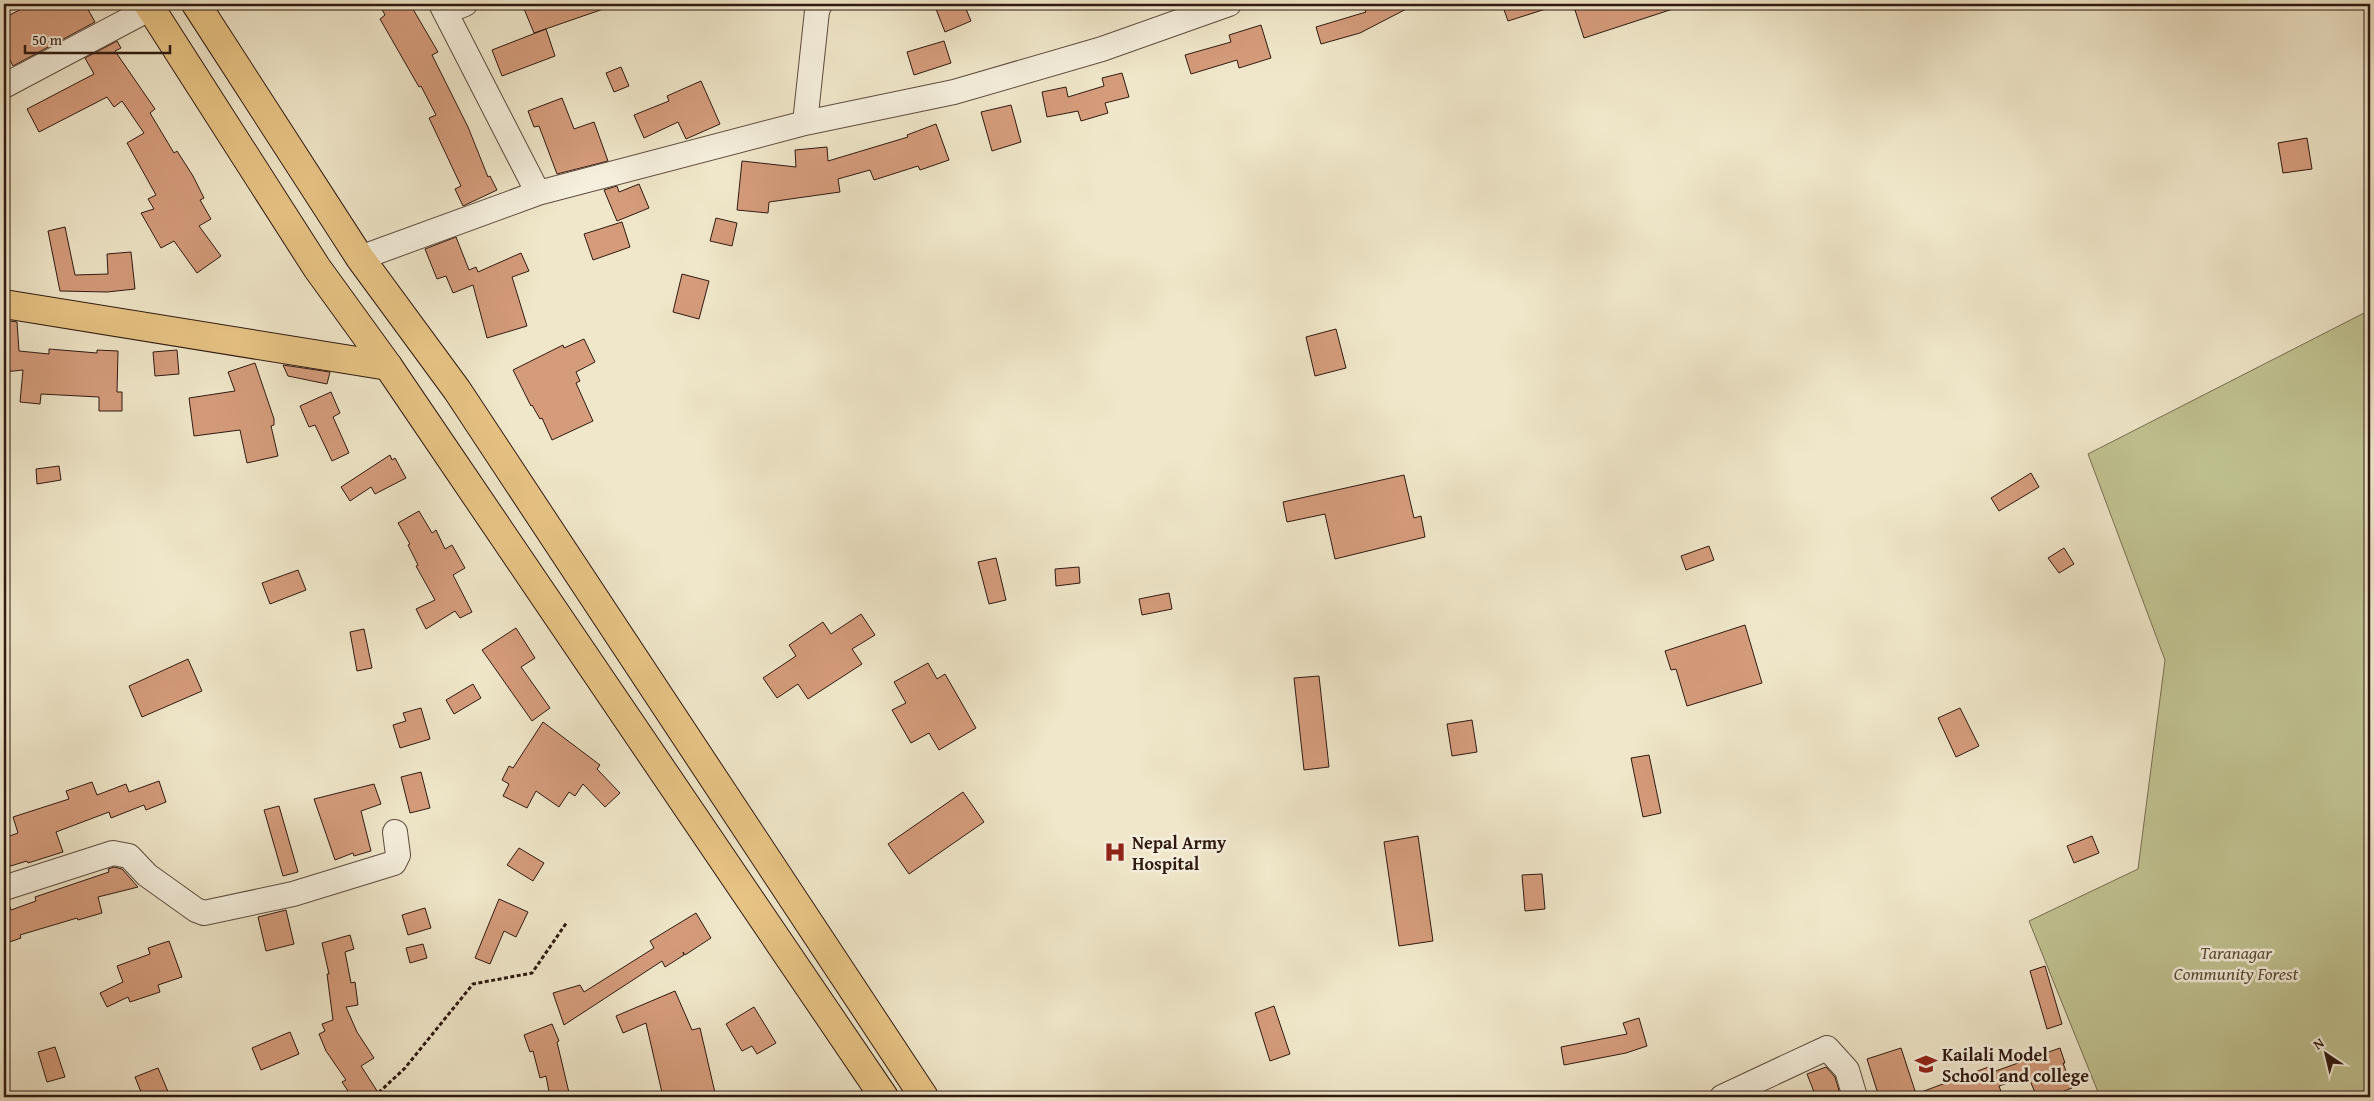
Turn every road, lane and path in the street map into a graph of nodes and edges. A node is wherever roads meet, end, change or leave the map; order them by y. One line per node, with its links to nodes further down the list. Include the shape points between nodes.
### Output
1 (196, 4): 9 (main road)
2 (820, 4): 7 (street)
3 (1229, 4): 7 (street, via 1102,49 954,92)
4 (150, 6): 6 (street); 11 (main road, via 317,268)
5 (450, 6): 8 (street)
6 (4, 86)
7 (805, 123): 8 (street)
8 (538, 193): 9 (street)
9 (360, 258): 17 (main road, via 457,390)
10 (4, 304): 11 (main road)
11 (388, 366): 16 (main road)
12 (395, 832): 13 (street, via 398,855 394,864 293,894 204,913 147,875 129,856 113,852)
13 (4, 888)
14 (567, 922): 15 (path, via 532,973 473,984 405,1068)
15 (374, 1097)
16 (884, 1097)
17 (924, 1097)
18 (1722, 1097): 19 (street, via 1827,1048 1846,1070)
19 (1855, 1097)

